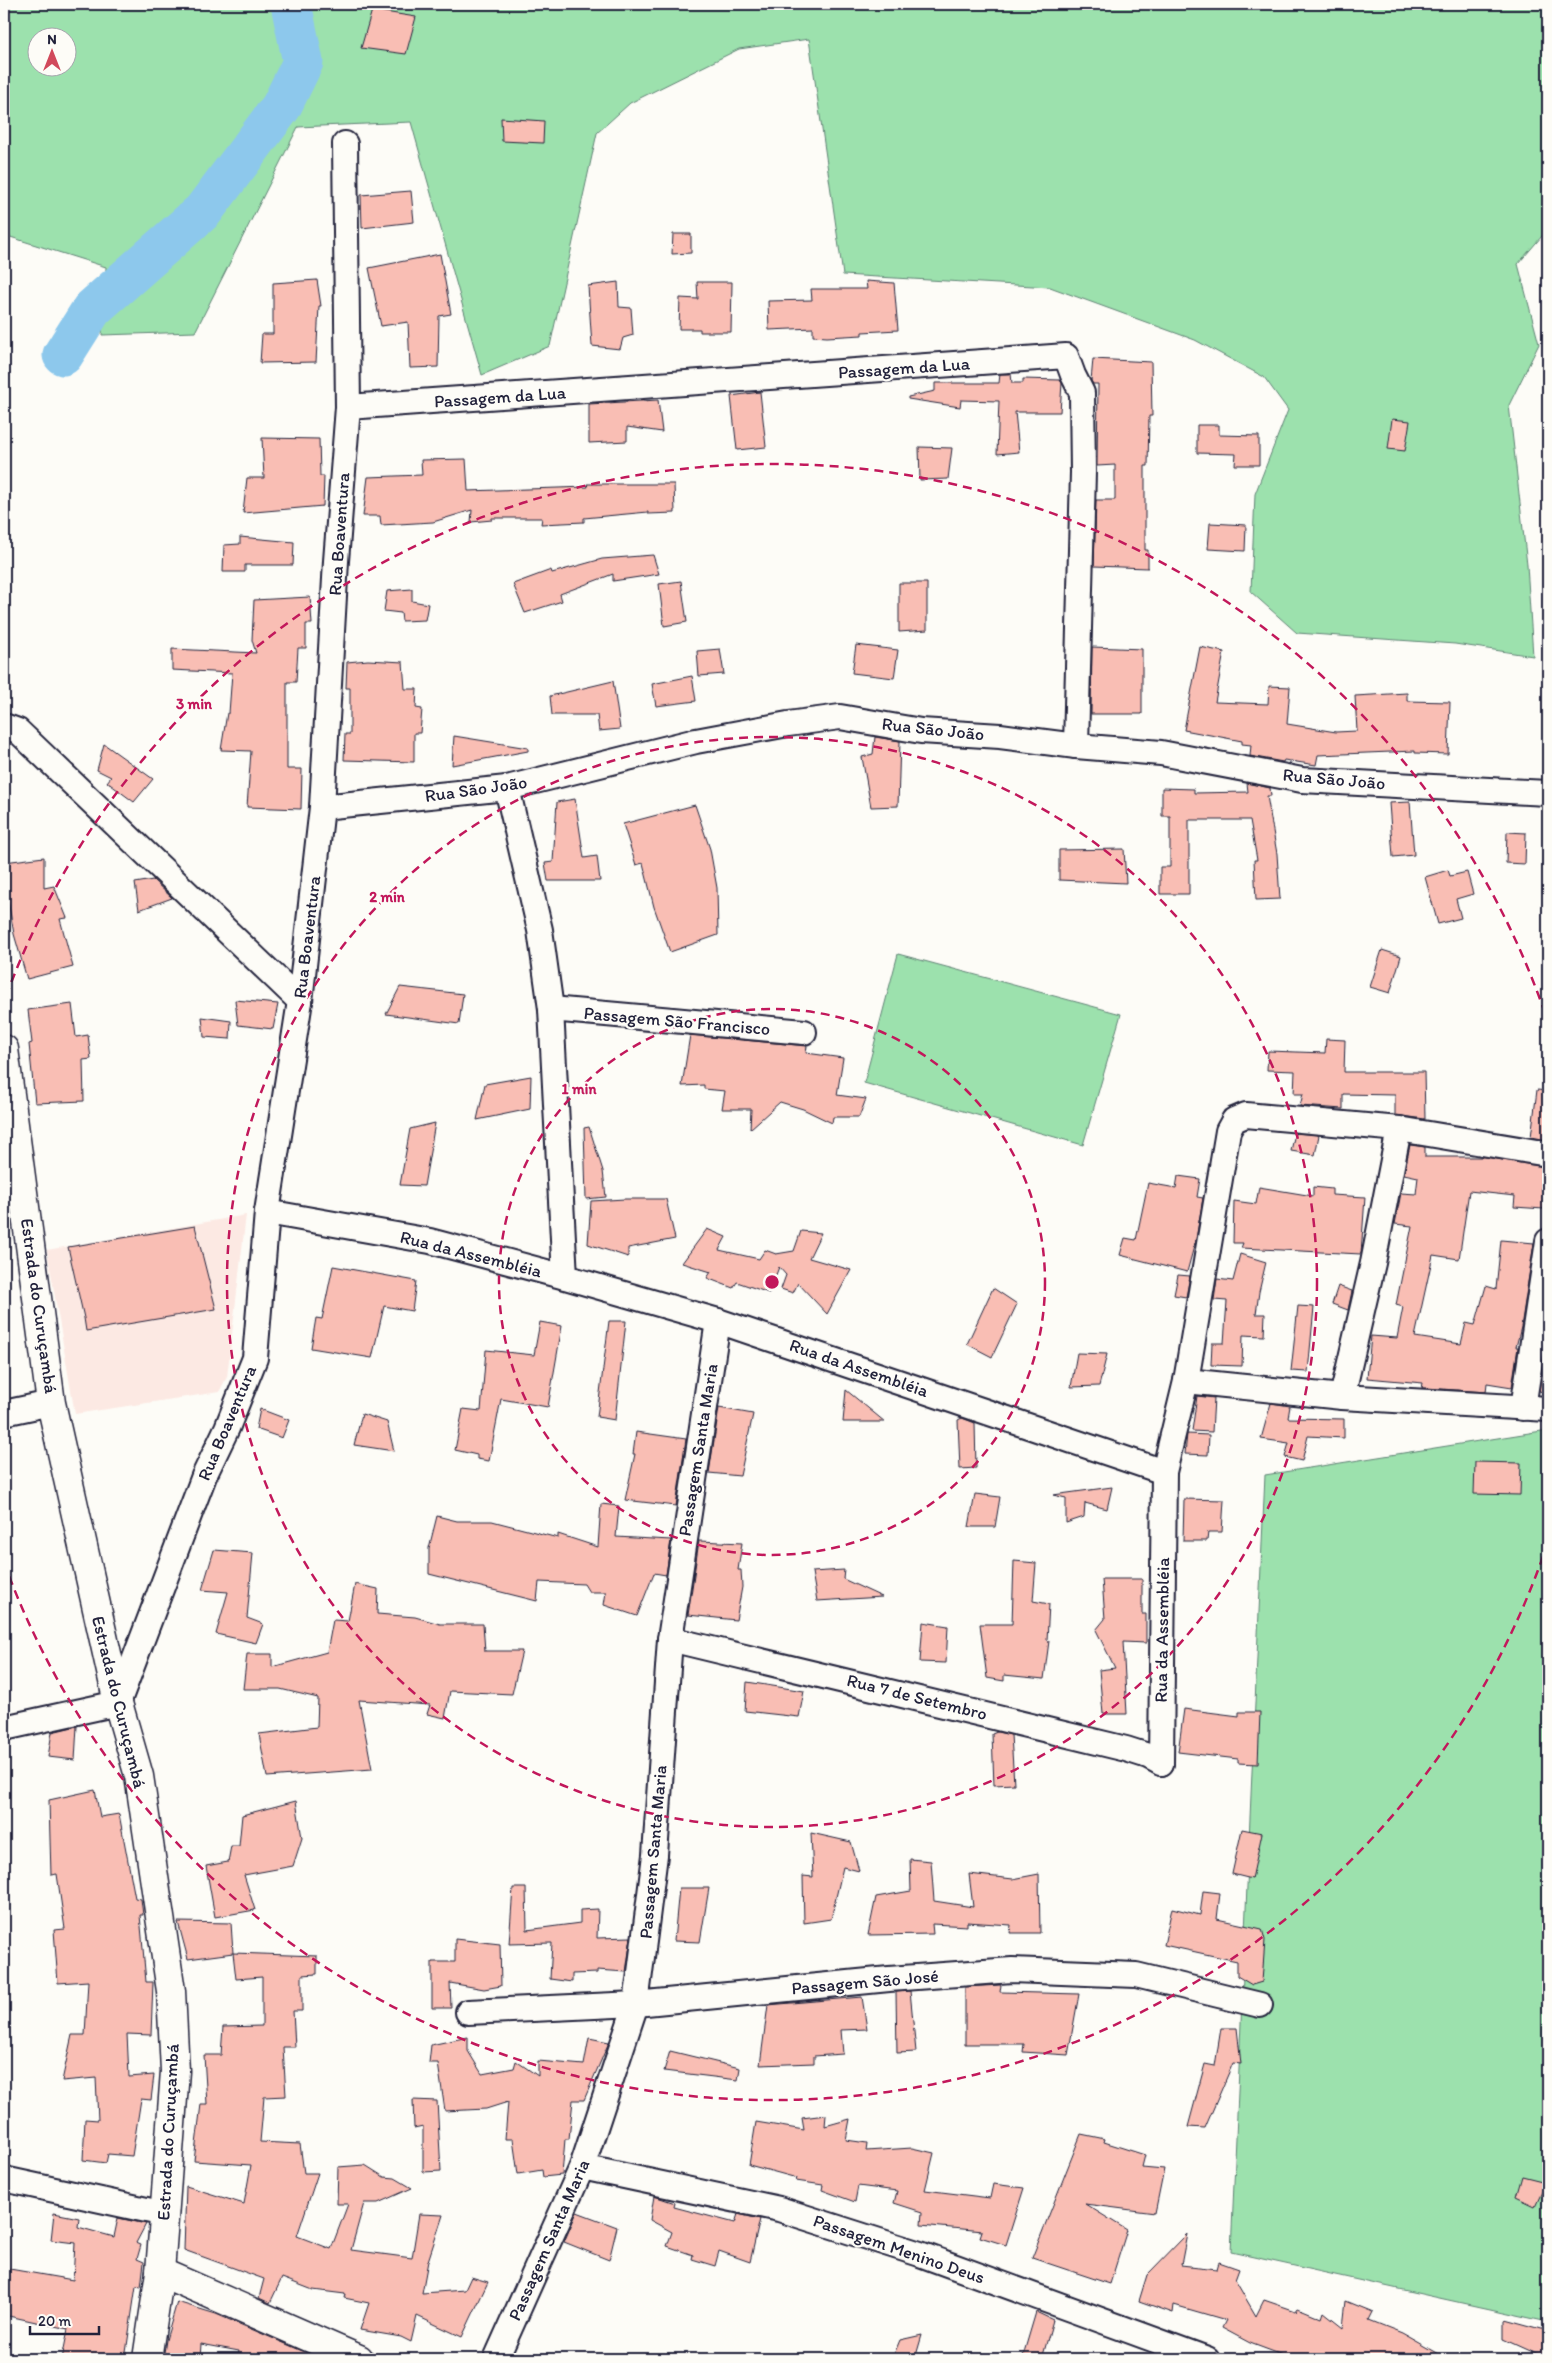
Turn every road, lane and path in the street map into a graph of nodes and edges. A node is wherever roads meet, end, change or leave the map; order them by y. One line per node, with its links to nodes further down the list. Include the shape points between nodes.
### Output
1 (345, 144): 2 (street, Rua Boaventura)
2 (348, 407): 4 (street, Passagem da Lua, via 1066,356 1082,393); 7 (street, Rua Boaventura)
3 (4, 726): 8 (street, via 18,732)
4 (1076, 746): 5 (street, Rua São João, via 1000,736 921,731 840,717 696,741); 6 (street, Rua São João, via 1161,753 1302,780)
5 (507, 788): 7 (street, Rua São João); 9 (street, via 540,930)
6 (1548, 793)
7 (322, 807): 8 (street, Rua Boaventura)
8 (300, 1001): 14 (street, Rua Boaventura)
9 (551, 1009): 10 (street, Passagem São Francisco); 16 (street)
10 (804, 1032)
11 (4, 1049): 20 (street, Estrada do Curuçambá)
12 (1399, 1129): 13 (street); 18 (street, via 1246,1115 1234,1120 1228,1131); 19 (street)
13 (1548, 1154)
14 (267, 1212): 16 (street, Rua da Assembléia, via 430,1241); 26 (street, Rua Boaventura, via 255,1358 228,1428 204,1476)
15 (1548, 1241): 21 (street)
16 (565, 1277): 17 (street, Rua da Assembléia)
17 (718, 1320): 24 (street, Rua da Assembléia); 25 (street, Passagem Santa Maria)
18 (1186, 1381): 19 (street); 24 (street)
19 (1342, 1397): 21 (street)
20 (52, 1403): 23 (street); 26 (street, Estrada do Curuçambá)
21 (1523, 1408): 22 (street)
22 (1548, 1409)
23 (4, 1413)
24 (1164, 1472): 28 (street, Rua da Assembléia)
25 (670, 1639): 28 (street, Rua 7 de Setembro, via 1126,1749); 29 (street, Passagem Santa Maria, via 654,1854)
26 (118, 1703): 27 (street); 34 (street, Estrada do Curuçambá, via 139,1776 171,1991 175,2071)
27 (4, 1728)
28 (1160, 1763)
29 (636, 2004): 30 (street, Passagem São José, via 1012,1970 1136,1975); 31 (street, Passagem São José); 32 (street, Passagem Santa Maria)
30 (1260, 2005)
31 (468, 2012)
32 (582, 2167): 38 (street, Passagem Santa Maria); 39 (street, Passagem Menino Deus, via 779,2209 920,2254)
33 (4, 2179): 34 (street)
34 (165, 2214): 35 (street, Estrada do Curuçambá)
35 (160, 2272): 36 (street, Estrada do Curuçambá); 37 (street)
36 (147, 2359)
37 (358, 2359)
38 (496, 2359)
39 (1207, 2359)

